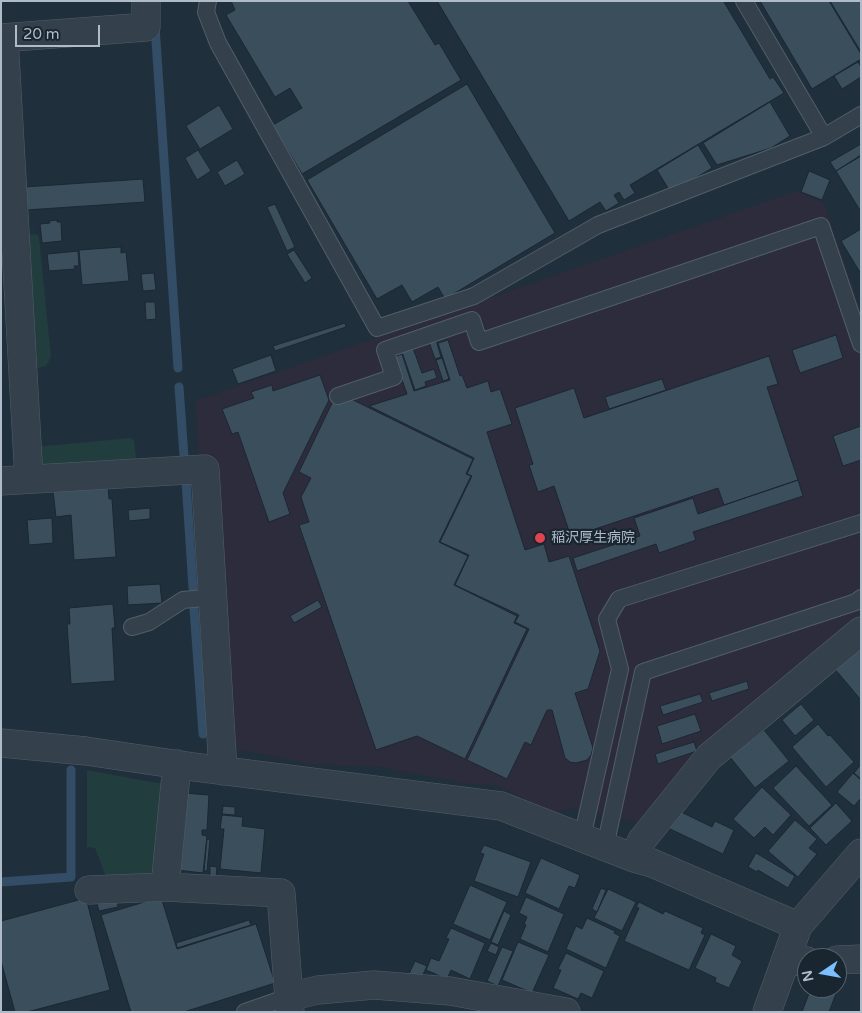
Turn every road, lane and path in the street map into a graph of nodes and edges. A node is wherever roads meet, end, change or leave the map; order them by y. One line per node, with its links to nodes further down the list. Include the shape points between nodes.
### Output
1 (146, 1): 4 (street, via 146,27)
2 (208, 1): 6 (lane, via 206,12 218,43 377,328 474,296 598,225)
3 (744, 1): 6 (lane)
4 (3, 38): 9 (street)
5 (861, 115): 6 (lane)
6 (824, 137)
7 (861, 344): 8 (lane, via 821,226 479,342 472,320 385,350 394,377)
8 (338, 396)
9 (29, 479): 10 (street); 12 (street, via 205,469)
10 (1, 481)
11 (861, 523): 16 (lane, via 619,599 607,619)
12 (214, 598): 14 (lane, via 183,600 149,622); 20 (street)
13 (861, 598): 17 (lane)
14 (132, 627)
15 (861, 631): 23 (street, via 709,757 642,840)
16 (620, 669): 17 (lane); 21 (lane)
17 (643, 672): 21 (lane)
18 (1, 742): 19 (street)
19 (177, 764): 20 (street); 24 (street)
20 (223, 771): 21 (street, via 501,806)
21 (594, 842): 23 (street)
22 (861, 853): 26 (street)
23 (634, 858): 26 (street)
24 (165, 887): 25 (street); 30 (street, via 281,892)
25 (89, 890)
26 (798, 926): 29 (street)
27 (861, 959): 28 (street)
28 (847, 960)
29 (796, 961): 33 (street)
30 (289, 1004): 31 (lane); 32 (street, via 318,990 374,985 450,991)
31 (245, 1012)
32 (566, 1012)
33 (767, 1012)

